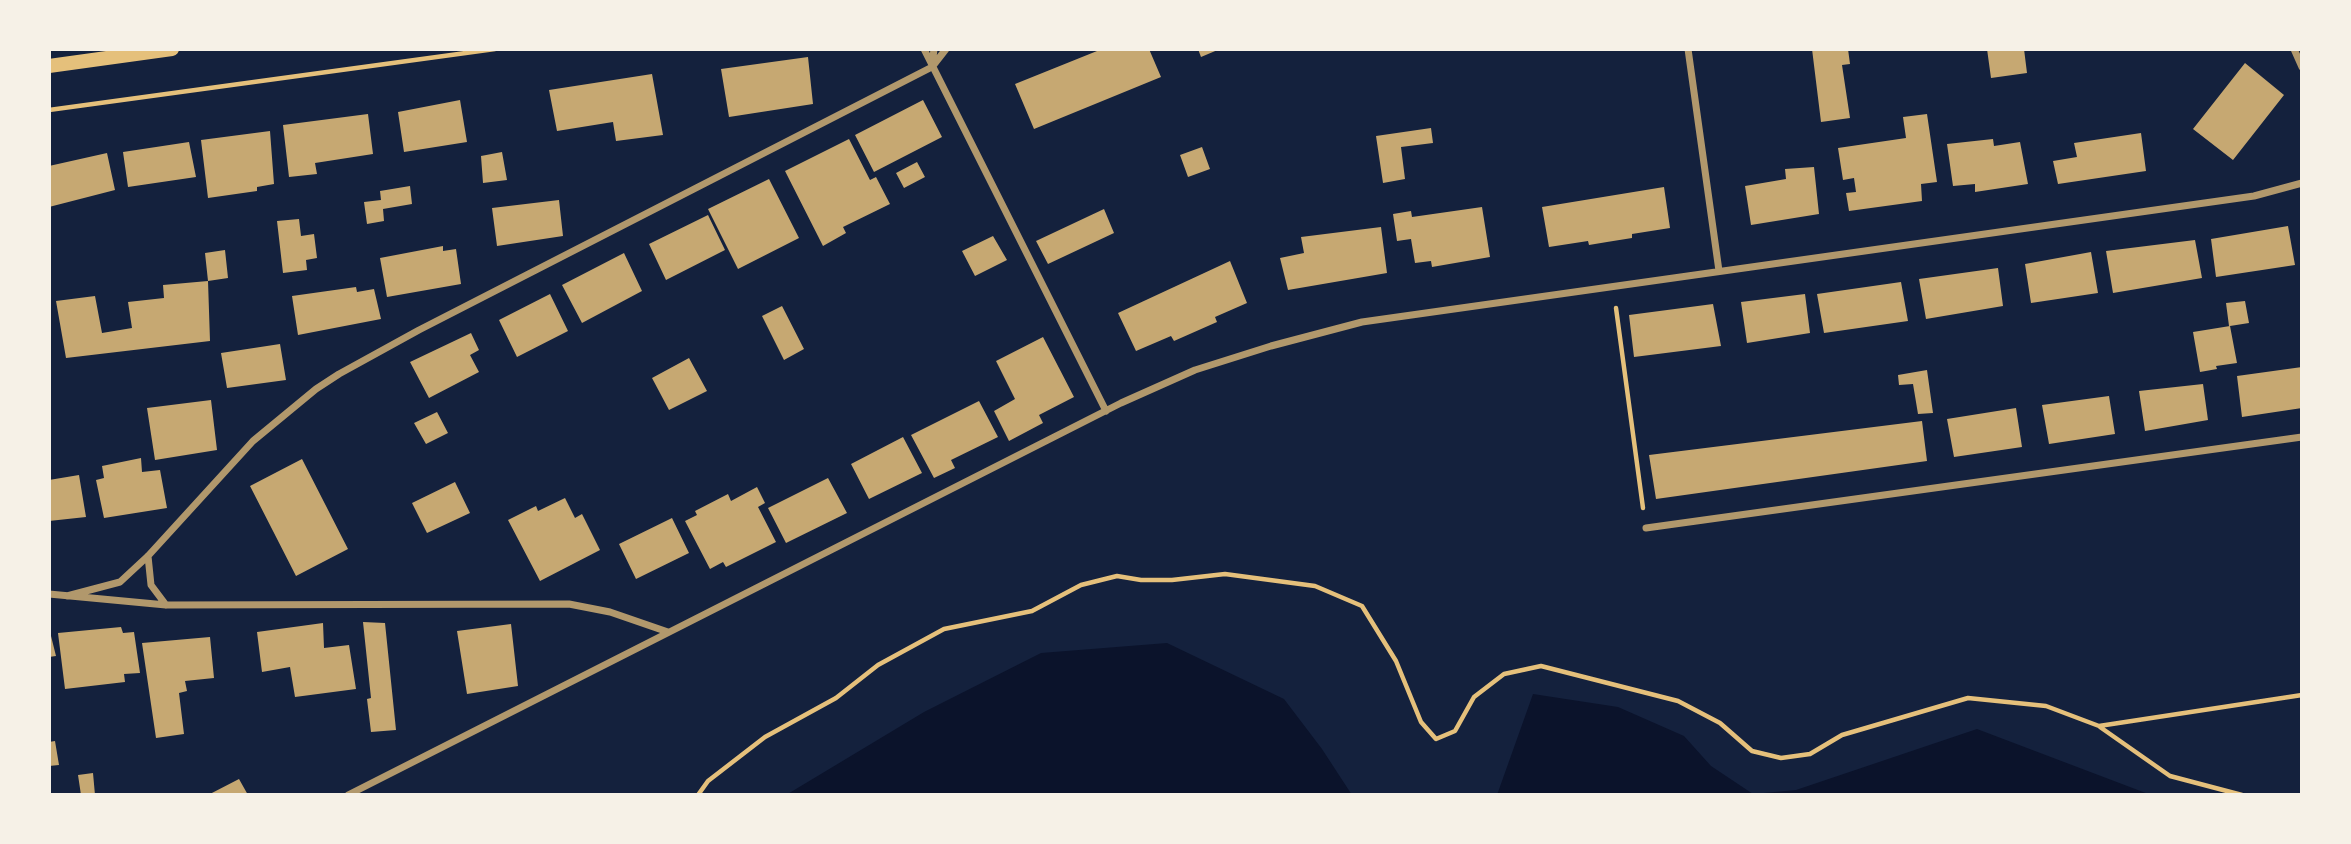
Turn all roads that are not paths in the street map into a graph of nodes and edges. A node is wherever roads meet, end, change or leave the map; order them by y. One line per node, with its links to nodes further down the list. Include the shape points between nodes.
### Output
1 (172, 49): 7 (main road)
2 (924, 49): 8 (street)
3 (934, 49): 8 (street)
4 (946, 49): 8 (street)
5 (1688, 49): 11 (street)
6 (2294, 49): 9 (street)
7 (49, 66)
8 (932, 67): 12 (street); 15 (street, via 339,374 253,441)
9 (2302, 67)
10 (2302, 183): 11 (street, via 2254,195)
11 (1719, 271): 12 (street, via 1362,322 1195,370)
12 (1106, 411): 19 (street)
13 (2302, 437): 14 (street)
14 (1646, 528)
15 (148, 556): 17 (street, via 120,582); 18 (street, via 151,584)
16 (49, 594): 17 (street)
17 (67, 596): 18 (street)
18 (166, 605): 19 (street, via 569,604)
19 (668, 632): 20 (street)
20 (348, 795)

